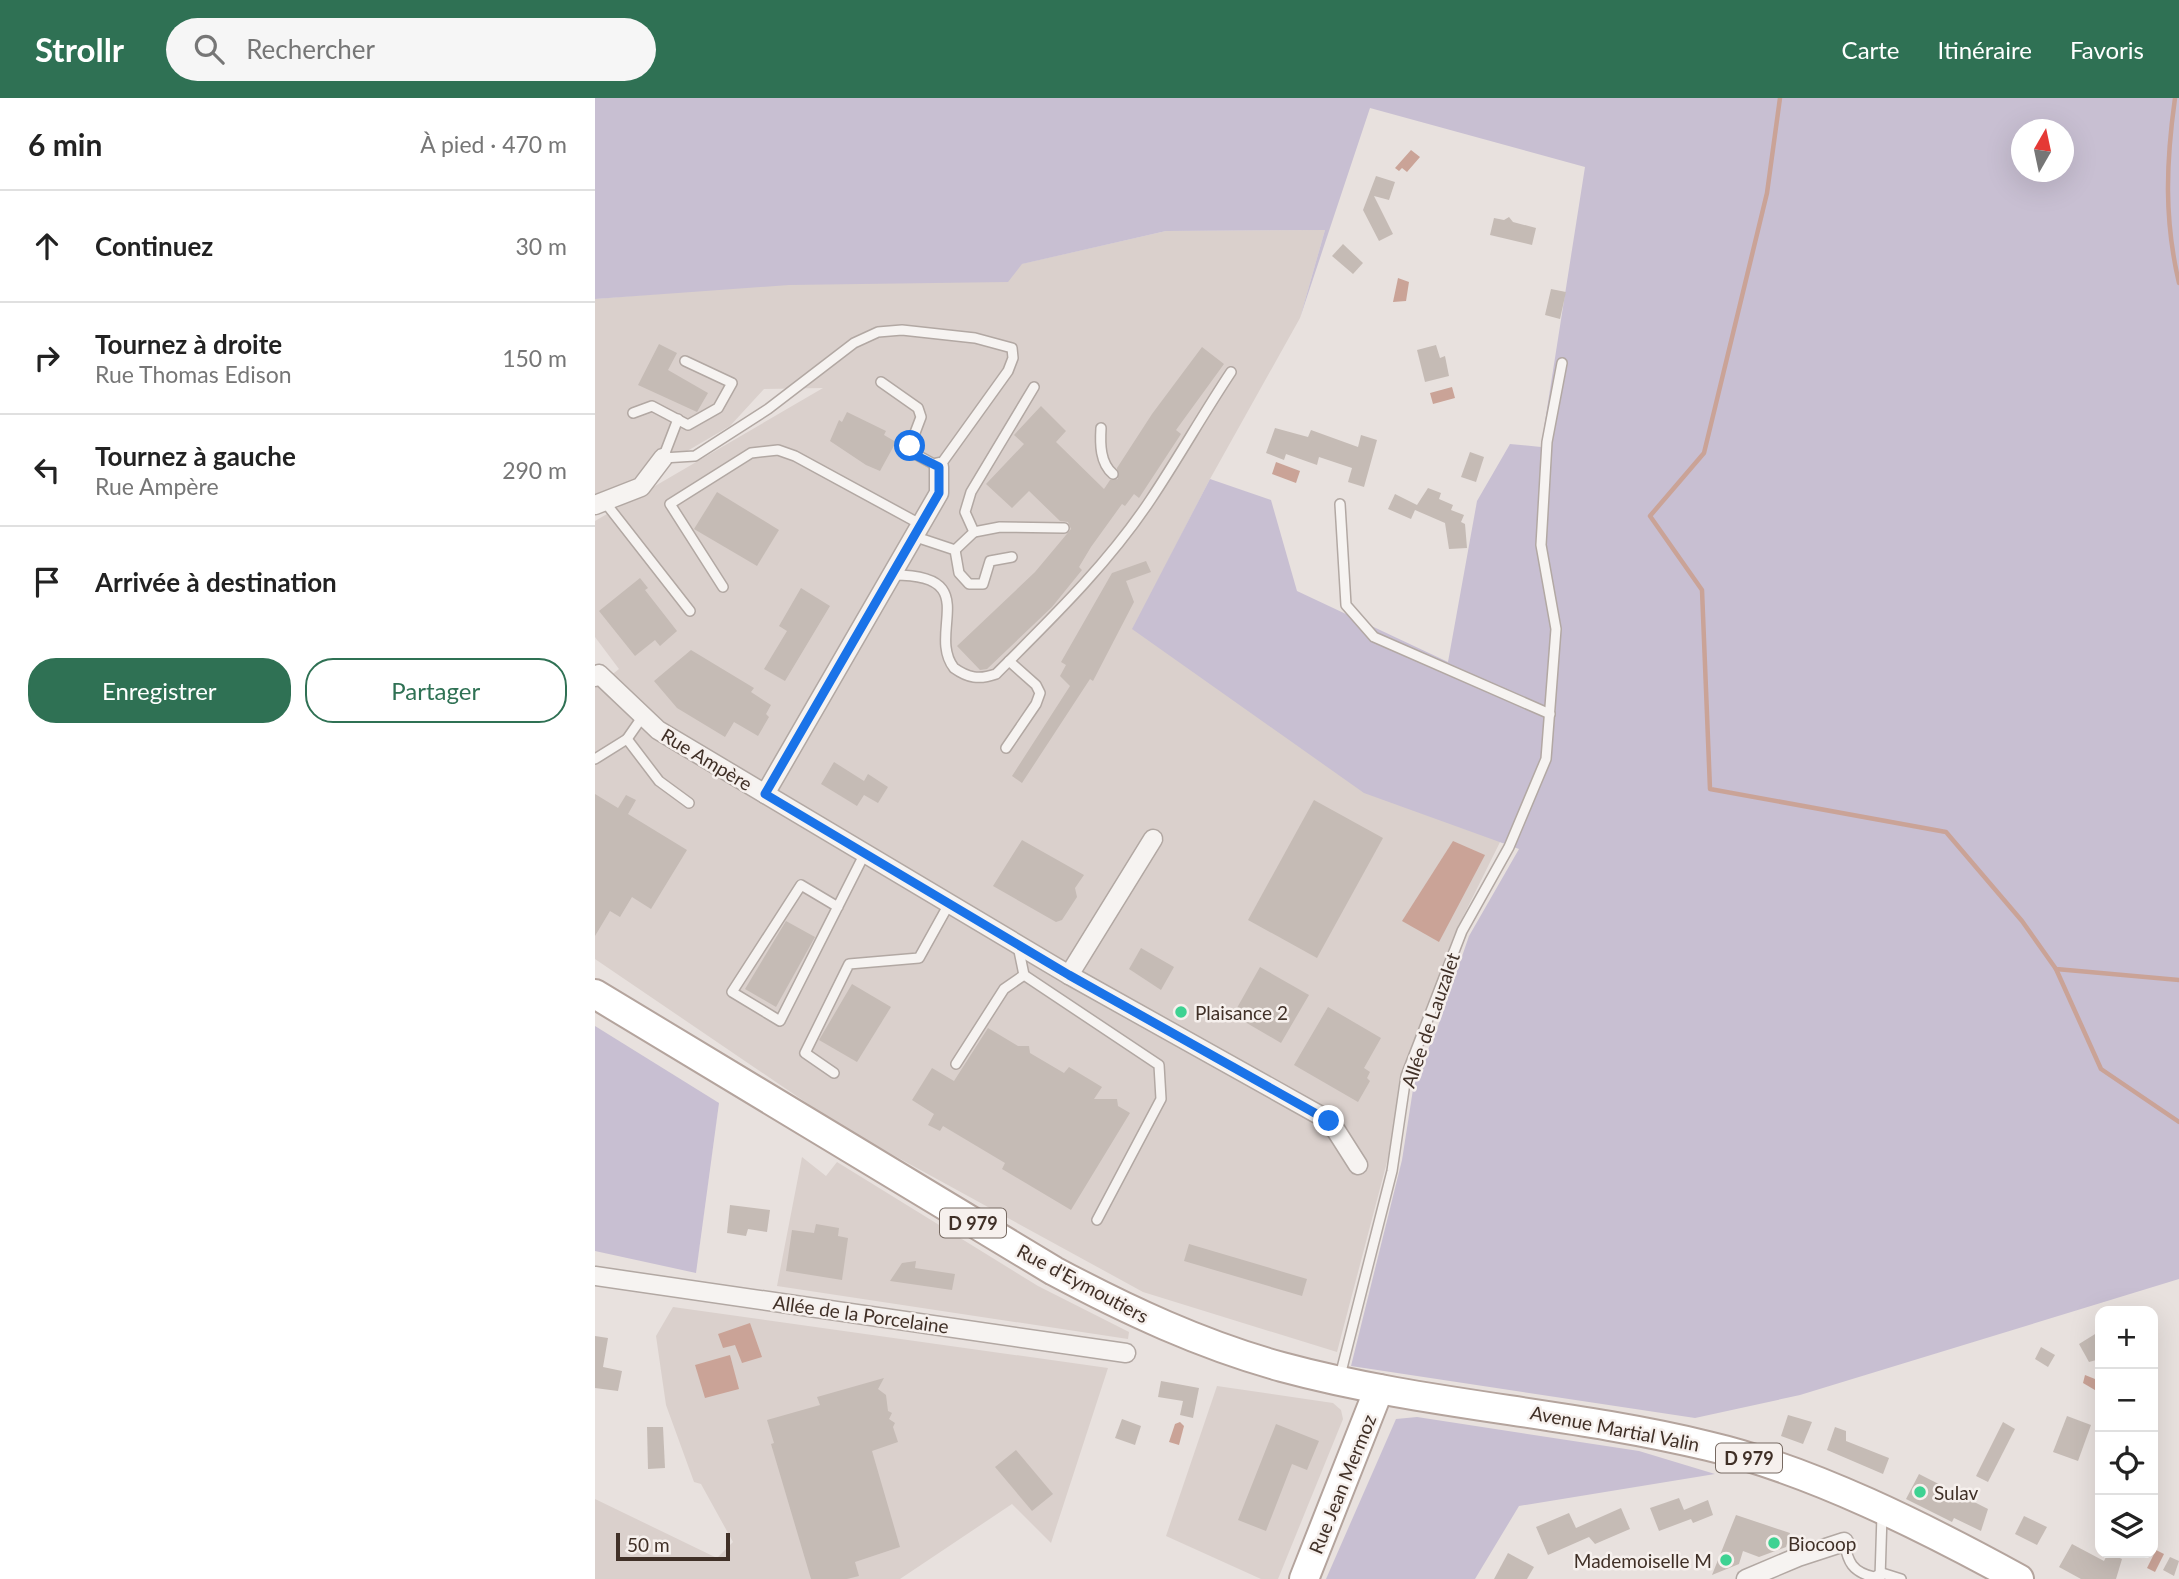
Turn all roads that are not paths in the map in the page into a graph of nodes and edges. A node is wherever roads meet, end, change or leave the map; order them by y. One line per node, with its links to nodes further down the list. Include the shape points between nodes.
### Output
1 (685, 361): 7 (lane, via 731,383 718,408 688,425)
2 (1562, 363): 26 (lane, Allée de Lauzalet, via 1547,442 1541,545 1556,629)
3 (1231, 372): 13 (lane)
4 (881, 382): 10 (lane, via 918,408 921,417 910,446 917,456)
5 (1034, 387): 18 (lane, via 971,492 965,512)
6 (633, 413): 7 (lane, via 652,405)
7 (678, 419): 9 (lane)
8 (1101, 428): 11 (lane, via 1101,451 1106,467)
9 (663, 458): 10 (lane, via 695,456 768,409 854,343 878,332 975,338 1012,348 1008,371); 14 (street, via 641,487)
10 (939, 467): 17 (street, via 939,493)
11 (1114, 474)
12 (1142, 494): 13 (lane)
13 (1151, 500): 24 (lane, via 1074,597)
14 (600, 503): 23 (lane)
15 (1340, 504): 26 (lane, via 1346,605 1374,637)
16 (1064, 528): 18 (lane, via 1000,527)
17 (917, 530): 19 (lane); 21 (street); 22 (lane, via 795,456 778,450 751,453 670,504)
18 (974, 532): 19 (lane)
19 (955, 550): 20 (lane, via 959,573 969,584 983,584 991,561)
20 (1012, 557)
21 (891, 575): 24 (lane, via 931,580 945,595 947,650 954,668 983,679); 31 (street)
22 (723, 587)
23 (691, 611)
24 (1009, 661): 29 (lane, via 1040,693)
25 (596, 673): 27 (street, Rue Ampère)
26 (1550, 714): 47 (lane, Allée de Lauzalet, via 1546,759 1509,847 1462,931 1406,1076 1392,1171)
27 (643, 716): 28 (lane); 31 (street, Rue Ampère, via 658,730)
28 (627, 739): 30 (lane); 32 (lane, via 659,781)
29 (1006, 748)
30 (595, 759)
31 (765, 794): 34 (street, Rue Ampère)
32 (689, 803)
33 (1153, 839): 39 (street)
34 (865, 853): 35 (street, Rue Ampère); 36 (lane)
35 (949, 904): 37 (street, Rue Ampère); 42 (lane, via 919,958 849,964 805,1053)
36 (838, 907): 36 (lane, via 780,1021 731,992 801,885)
37 (1017, 944): 38 (lane); 39 (street, Rue Ampère)
38 (1024, 975): 41 (lane, via 1005,989); 44 (lane, via 1159,1065 1161,1100)
39 (1069, 975): 43 (street, Rue Ampère, via 1329,1121)
40 (595, 994): 47 (main road, Rue d'Eymoutiers / D 979, via 1054,1271 1121,1306 1223,1349)
41 (956, 1064)
42 (834, 1073)
43 (1358, 1165)
44 (1097, 1220)
45 (595, 1276): 46 (street, Allée de la Porcelaine)
46 (1126, 1353)
47 (1339, 1381): 48 (main road, Rue d'Eymoutiers / D 979)
48 (1379, 1389): 49 (main road, Avenue Martial Valin / D 979, via 1708,1445); 54 (main road, Rue Jean Mermoz)
49 (1882, 1510): 51 (lane); 53 (main road, Avenue Martial Valin / D 979)
50 (1844, 1542): 51 (lane, via 1854,1569); 52 (street)
51 (1880, 1576): 55 (lane)
52 (1758, 1577)
53 (2013, 1578)
54 (1304, 1579)
55 (1901, 1579)

